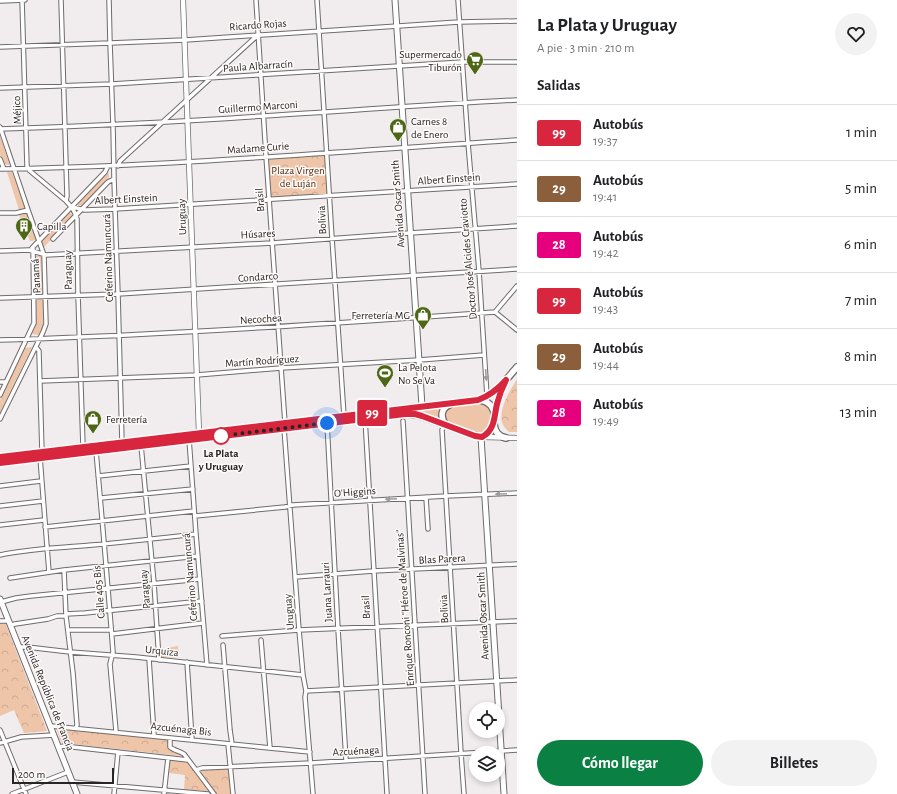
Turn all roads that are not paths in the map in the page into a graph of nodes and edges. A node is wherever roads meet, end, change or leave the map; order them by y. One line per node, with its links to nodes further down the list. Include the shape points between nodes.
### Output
1 (23, 0): 9 (street); 18 (street, Méjico)
2 (61, 0): 17 (street)
3 (110, 0): 16 (street, Ceferino Namuncurá)
4 (183, 0): 15 (street, Uruguay)
5 (256, 0): 14 (street, Brasil)
6 (317, 0): 13 (street, Bolivia)
7 (395, 0): 12 (main road, Avenida Oscar Smith)
8 (458, 0): 11 (street, Doctor José Alcides Craviotto)
9 (0, 1)
10 (517, 21): 11 (street, Ricardo Rojas)
11 (460, 22): 12 (street, Ricardo Rojas); 20 (street, Doctor José Alcides Craviotto)
12 (396, 25): 13 (street, Ricardo Rojas); 22 (main road, Avenida Oscar Smith)
13 (318, 31): 14 (street, Ricardo Rojas); 23 (street, Bolivia)
14 (258, 34): 15 (street, Ricardo Rojas); 24 (street, Brasil); 25 (street)
15 (185, 40): 16 (street, Ricardo Rojas); 26 (street, Uruguay)
16 (110, 43): 17 (street, Ricardo Rojas); 27 (street, Ceferino Namuncurá)
17 (62, 45): 18 (street, Ricardo Rojas); 28 (street)
18 (23, 46): 19 (street, Ricardo Rojas); 29 (street, Méjico)
19 (0, 47)
20 (463, 62): 21 (street, Paula Albarracín); 22 (street, Paula Albarracín); 33 (street, Doctor José Alcides Craviotto)
21 (517, 62)
22 (399, 66): 23 (street, Paula Albarracín); 34 (main road, Avenida Oscar Smith)
23 (322, 71): 24 (street, Paula Albarracín); 35 (street, Bolivia)
24 (261, 75): 25 (street, Paula Albarracín); 36 (street, Brasil)
25 (211, 78): 26 (street, Paula Albarracín); 31 (street)
26 (187, 80): 27 (street, Paula Albarracín); 31 (street, Uruguay)
27 (112, 84): 28 (street, Paula Albarracín); 39 (street, Ceferino Namuncurá)
28 (64, 86): 29 (street, Paula Albarracín); 40 (street)
29 (25, 87): 30 (street, Paula Albarracín); 42 (street, Méjico)
30 (0, 88)
31 (187, 100): 37 (street, Uruguay); 38 (street)
32 (517, 100): 33 (street, Guillermo Marconi)
33 (465, 102): 34 (street, Guillermo Marconi); 44 (street, Doctor José Alcides Craviotto)
34 (402, 106): 35 (street, Guillermo Marconi); 45 (main road, Avenida Oscar Smith)
35 (324, 112): 36 (street, Guillermo Marconi); 46 (street, Bolivia)
36 (264, 116): 37 (street, Guillermo Marconi); 47 (street, Brasil)
37 (187, 121): 38 (street, Guillermo Marconi); 49 (street, Uruguay)
38 (162, 122): 39 (street, Guillermo Marconi); 52 (street, via 120,161)
39 (113, 125): 40 (street, Guillermo Marconi); 51 (street, Ceferino Namuncurá)
40 (65, 127): 42 (street, Guillermo Marconi); 53 (street)
41 (0, 128): 42 (street, Guillermo Marconi); 56 (street, Panamá)
42 (26, 128): 55 (street, Méjico)
43 (517, 140): 44 (street, Madame Curie)
44 (468, 143): 45 (street, Madame Curie); 59 (street, Doctor José Alcides Craviotto)
45 (404, 148): 46 (street, Madame Curie); 60 (main road, Avenida Oscar Smith)
46 (326, 153): 47 (street, Madame Curie); 61 (street, Bolivia)
47 (266, 156): 49 (street, Madame Curie); 62 (street, Brasil)
48 (0, 159): 54 (street)
49 (189, 162): 52 (street, Madame Curie); 64 (street, Uruguay)
50 (108, 166): 51 (street, Madame Curie); 53 (street, Madame Curie); 65 (street)
51 (113, 166): 52 (street, Madame Curie); 57 (street, Ceferino Namuncurá)
52 (118, 166)
53 (66, 168): 55 (street, Madame Curie); 63 (street)
54 (2, 169): 56 (street, Madame Curie)
55 (28, 169): 56 (street, Madame Curie); 63 (street)
56 (14, 170): 67 (street, Panamá)
57 (114, 179): 66 (street, Ceferino Namuncurá); 68 (street)
58 (517, 184): 59 (street, Albert Einstein)
59 (472, 186): 60 (street, Albert Einstein); 72 (street, Doctor José Alcides Craviotto)
60 (407, 190): 61 (street, Albert Einstein); 73 (main road, Avenida Oscar Smith)
61 (329, 196): 62 (street, Albert Einstein); 74 (street, Bolivia)
62 (269, 199): 64 (street, Albert Einstein); 77 (street, Brasil)
63 (66, 201): 65 (street, Paraguay)
64 (191, 204): 66 (street, Albert Einstein); 78 (street, Uruguay)
65 (72, 207): 68 (street, Albert Einstein); 70 (street, Paraguay); 76 (street)
66 (115, 209): 68 (street, Albert Einstein); 81 (street, Ceferino Namuncurá)
67 (28, 210): 69 (street); 76 (street, Panamá)
68 (81, 210): 70 (street)
69 (0, 213)
70 (76, 215): 75 (street); 82 (street, Paraguay)
71 (517, 226): 72 (street, Húsares)
72 (475, 229): 73 (street, Húsares); 85 (street, Doctor José Alcides Craviotto)
73 (410, 233): 74 (street, Húsares); 86 (main road, Avenida Oscar Smith)
74 (332, 238): 77 (street, Húsares); 87 (street, Bolivia)
75 (53, 239)
76 (39, 240): 79 (street); 83 (street, Panamá)
77 (272, 243): 78 (street, Húsares); 88 (street, Brasil)
78 (193, 247): 81 (street, Húsares); 90 (street, Uruguay)
79 (32, 249): 80 (street, Húsares); 83 (street, Húsares); 94 (street, Panamá)
80 (0, 251)
81 (116, 251): 82 (street, Húsares); 91 (street, Ceferino Namuncurá)
82 (77, 253): 83 (street, Húsares); 92 (street, Paraguay)
83 (44, 255): 93 (street, Panamá)
84 (517, 269): 85 (street, Condarco)
85 (479, 271): 86 (street, Condarco); 97 (street, Doctor José Alcides Craviotto)
86 (413, 275): 87 (street, Condarco); 98 (main road, Avenida Oscar Smith)
87 (335, 281): 88 (street, Condarco); 99 (street, Bolivia)
88 (275, 284): 90 (street, Condarco); 100 (street, Brasil)
89 (517, 286): 96 (street)
90 (194, 290): 91 (street, Condarco); 102 (street, Uruguay)
91 (118, 294): 92 (street, Condarco); 103 (street, Ceferino Namuncurá)
92 (78, 295): 93 (street, Condarco); 104 (street, Paraguay)
93 (46, 296): 94 (street, Condarco); 106 (street, Panamá, via 46,324)
94 (34, 297): 95 (street, Condarco); 105 (street, Panamá, via 34,323)
95 (0, 298)
96 (495, 312): 97 (street, Necochea); 101 (street)
97 (482, 313): 98 (street, Necochea); 109 (street, Doctor José Alcides Craviotto)
98 (416, 317): 99 (street, Necochea); 110 (main road, Avenida Oscar Smith)
99 (338, 323): 100 (street, Necochea); 111 (street, Bolivia)
100 (278, 327): 102 (street, Necochea); 113 (street, Brasil)
101 (517, 330)
102 (196, 332): 103 (street, Necochea); 114 (street, Uruguay)
103 (119, 336): 104 (street, Necochea); 115 (street, Ceferino Namuncurá)
104 (80, 338): 106 (street, Necochea); 116 (street, Paraguay)
105 (27, 339): 106 (street, Necochea); 107 (street, Necochea); 120 (street, Panamá)
106 (40, 339): 108 (street, Panamá)
107 (0, 340)
108 (36, 348): 118 (street, via 39,351); 128 (street, Panamá)
109 (484, 355): 110 (street, Martín Rodríguez); 122 (street, Doctor José Alcides Craviotto, one-way to 122)
110 (419, 360): 111 (street, Martín Rodríguez); 125 (main road, Avenida Oscar Smith)
111 (340, 365): 113 (street, Martín Rodríguez); 126 (street, Bolivia)
112 (517, 367): 117 (main road)
113 (281, 368): 114 (street, Martín Rodríguez); 133 (street, Brasil)
114 (197, 374): 115 (street, Martín Rodríguez); 134 (street, Uruguay)
115 (120, 378): 116 (street, Martín Rodríguez); 139 (street, Ceferino Namuncurá)
116 (81, 380): 118 (street, Martín Rodríguez); 141 (street, Paraguay)
117 (506, 380): 122 (main road); 129 (main road)
118 (40, 381): 143 (street)
119 (0, 382): 120 (street)
120 (6, 382): 121 (street, Panamá)
121 (0, 395)
122 (488, 396): 123 (main road)
123 (478, 400): 124 (main road); 129 (main road, via 490,404 494,410)
124 (454, 403): 125 (main road); 132 (main road, via 442,411)
125 (422, 406): 126 (main road)
126 (344, 416): 133 (main road)
127 (365, 418): 131 (main road); 132 (main road, via 411,414); 159 (street, Brasil)
128 (0, 419)
129 (494, 420): 135 (main road, via 489,432); 136 (main road, via 496,433)
130 (403, 421): 158 (street, Enrique Ronconi "Héroe de Malvinas")
131 (327, 423): 133 (main road); 161 (street, Juana Larrauri)
132 (445, 424): 135 (main road); 155 (street, Bolivia, via 442,430)
133 (284, 426): 134 (main road); 138 (main road); 162 (street, Uruguay)
134 (199, 433): 139 (main road)
135 (481, 437): 136 (street); 154 (main road, Avenida Oscar Smith)
136 (506, 438): 137 (street)
137 (517, 438)
138 (189, 440): 140 (main road); 146 (street, Ceferino Namuncurá)
139 (122, 443): 141 (main road)
140 (141, 445): 142 (main road); 147 (street, Paraguay)
141 (83, 447): 143 (main road)
142 (96, 451): 143 (main road); 148 (street, Calle 405 Bis)
143 (41, 455): 144 (main road); 145 (main road); 149 (street)
144 (0, 457)
145 (0, 463)
146 (191, 466): 147 (street); 151 (street, Ceferino Namuncurá)
147 (144, 471): 148 (street); 153 (street, Paraguay)
148 (98, 476): 157 (street, Calle 405 Bis)
149 (42, 481): 150 (street); 160 (street)
150 (0, 486)
151 (192, 489): 153 (street); 164 (street, Ceferino Namuncurá)
152 (517, 493): 154 (street, O'Higgins, one-way to 154)
153 (145, 494): 157 (street); 165 (street, Paraguay)
154 (485, 494): 155 (street, O'Higgins); 180 (main road, Avenida Oscar Smith)
155 (446, 496): 156 (street, O'Higgins); 181 (street, Bolivia)
156 (426, 497): 158 (street, O'Higgins); 170 (street)
157 (100, 498): 167 (street, Calle 405 Bis)
158 (407, 498): 159 (street, O'Higgins, one-way to 159); 183 (street, Enrique Ronconi "Héroe de Malvinas")
159 (370, 500): 161 (street, O'Higgins); 185 (street, Brasil)
160 (43, 501): 163 (street); 166 (street)
161 (331, 502): 162 (street, O'Higgins); 186 (street, Juana Larrauri)
162 (290, 505): 164 (street, O'Higgins); 187 (street, Uruguay)
163 (0, 506)
164 (194, 514): 165 (street, O'Higgins); 171 (street, Ceferino Namuncurá)
165 (148, 516): 167 (street, O'Higgins); 172 (street, Paraguay)
166 (44, 520): 168 (street); 169 (street)
167 (102, 521): 169 (street, O'Higgins); 173 (street, Calle 405 Bis)
168 (0, 525)
169 (45, 527): 174 (street)
170 (428, 529)
171 (196, 534): 172 (street); 176 (street, Ceferino Namuncurá)
172 (150, 540): 173 (street); 177 (street, Paraguay)
173 (104, 544): 174 (street); 179 (street, Calle 405 Bis)
174 (47, 549): 175 (street); 184 (street)
175 (0, 555)
176 (198, 556): 177 (street); 189 (street, Ceferino Namuncurá)
177 (152, 561): 179 (street); 190 (street, Paraguay)
178 (517, 564): 180 (street, Blas Parera)
179 (106, 566): 182 (street); 191 (street, Calle 405 Bis)
180 (490, 566): 181 (street, Blas Parera); 200 (main road, Avenida Oscar Smith)
181 (450, 568): 183 (street, Blas Parera); 203 (street, Bolivia)
182 (64, 570): 184 (street); 192 (street)
183 (412, 570): 185 (street, Blas Parera); 204 (street, Enrique Ronconi "Héroe de Malvinas")
184 (49, 572): 188 (street)
185 (373, 572): 186 (street, Blas Parera); 205 (street, Brasil)
186 (336, 574): 187 (street, Blas Parera); 207 (street, Juana Larrauri)
187 (295, 577): 209 (street, Uruguay)
188 (10, 578)
189 (200, 579): 190 (street); 194 (street, Ceferino Namuncurá)
190 (154, 584): 191 (street); 195 (street, Paraguay)
191 (108, 588): 192 (street); 196 (street, Calle 405 Bis)
192 (65, 592): 193 (street); 197 (street)
193 (1, 601): 201 (main road, Avenida República de Francia)
194 (202, 601): 195 (street); 202 (street, Ceferino Namuncurá)
195 (155, 606): 196 (street); 206 (street, Paraguay)
196 (109, 611): 197 (street); 210 (street, Calle 405 Bis)
197 (66, 615): 201 (street); 208 (street)
198 (0, 621): 201 (street)
199 (517, 621): 200 (street)
200 (493, 622): 203 (street); 225 (main road, Avenida Oscar Smith)
201 (10, 623): 214 (main road, Avenida República de Francia)
202 (203, 623): 206 (street); 220 (street, Ceferino Namuncurá)
203 (454, 624): 204 (street); 226 (street, Bolivia)
204 (415, 625): 205 (street); 227 (street, Enrique Ronconi "Héroe de Malvinas")
205 (377, 626): 207 (street); 228 (street, Brasil)
206 (158, 628): 210 (street); 218 (street, Paraguay)
207 (338, 629): 209 (street); 229 (street, Juana Larrauri)
208 (68, 630): 210 (street); 215 (street)
209 (299, 630): 211 (street); 223 (street, Uruguay)
210 (111, 632): 216 (street, Calle 405 Bis)
211 (222, 636)
212 (261, 640): 222 (street)
213 (224, 645): 221 (street)
214 (19, 647): 215 (street, Urquiza); 231 (main road, Avenida República de Francia)
215 (70, 652): 216 (street, Urquiza); 232 (street)
216 (112, 656): 217 (street, Urquiza); 234 (street, Calle 405 Bis, via 110,664)
217 (149, 659): 218 (street, Urquiza); 236 (street)
218 (159, 660): 219 (street, Urquiza)
219 (187, 662): 220 (street, Urquiza); 238 (street)
220 (207, 665): 221 (street, Urquiza)
221 (225, 666): 222 (street, Urquiza); 240 (street)
222 (264, 670): 223 (street, Urquiza); 243 (street)
223 (303, 675): 230 (street, Uruguay)
224 (517, 680): 225 (street)
225 (496, 681): 226 (street); 241 (main road, Avenida Oscar Smith)
226 (457, 683): 227 (street); 249 (street, Bolivia)
227 (419, 685): 228 (street); 250 (street, Enrique Ronconi "Héroe de Malvinas")
228 (380, 687): 229 (street); 252 (street, Brasil)
229 (342, 689): 230 (street); 254 (street, Juana Larrauri)
230 (306, 691): 247 (street, Uruguay)
231 (51, 726): 232 (street, Azcuénaga Bis); 235 (main road, Avenida República de Francia)
232 (76, 728): 234 (street, Azcuénaga Bis)
233 (0, 730): 239 (street)
234 (116, 731): 236 (street, Azcuénaga Bis)
235 (54, 735): 239 (street, via 21,736); 242 (main road, Avenida República de Francia)
236 (154, 735): 237 (street, Azcuénaga Bis)
237 (170, 738): 238 (street, Azcuénaga Bis); 253 (street, via 170,747 184,754)
238 (192, 740): 240 (street, Azcuénaga Bis)
239 (2, 742): 262 (street)
240 (230, 744): 243 (street, Azcuénaga Bis); 256 (street)
241 (501, 746)
242 (59, 747): 246 (street); 258 (main road, Avenida República de Francia)
243 (270, 748): 247 (street, Azcuénaga Bis)
244 (505, 750): 245 (street, Azcuénaga)
245 (517, 750)
246 (118, 752): 251 (street); 261 (street)
247 (310, 752): 255 (street, Uruguay)
248 (469, 752): 249 (street, Azcuénaga)
249 (461, 753): 250 (street, Azcuénaga); 274 (street, Bolivia)
250 (423, 756): 252 (street, Azcuénaga); 273 (street, Enrique Ronconi "Héroe de Malvinas")
251 (168, 758): 253 (street); 263 (street)
252 (385, 758): 254 (street, Azcuénaga); 272 (street, Brasil)
253 (188, 760): 257 (street)
254 (346, 760): 255 (street, Azcuénaga)
255 (311, 762): 256 (street, Azcuénaga); 271 (street, Uruguay)
256 (230, 766): 257 (street, Azcuénaga); 270 (street)
257 (196, 770): 269 (street)
258 (68, 772): 259 (main road, Avenida República de Francia); 262 (street)
259 (72, 782): 261 (street); 266 (main road, Avenida República de Francia)
260 (503, 782): 275 (main road, Avenida Oscar Smith)
261 (115, 786): 263 (street); 267 (street)
262 (24, 789): 264 (street); 265 (street)
263 (164, 792): 268 (street)
264 (12, 794)
265 (26, 794)
266 (77, 794)
267 (114, 794)
268 (208, 794)
269 (214, 794)
270 (233, 794)
271 (313, 794)
272 (387, 794)
273 (425, 794)
274 (464, 794)
275 (504, 794)

